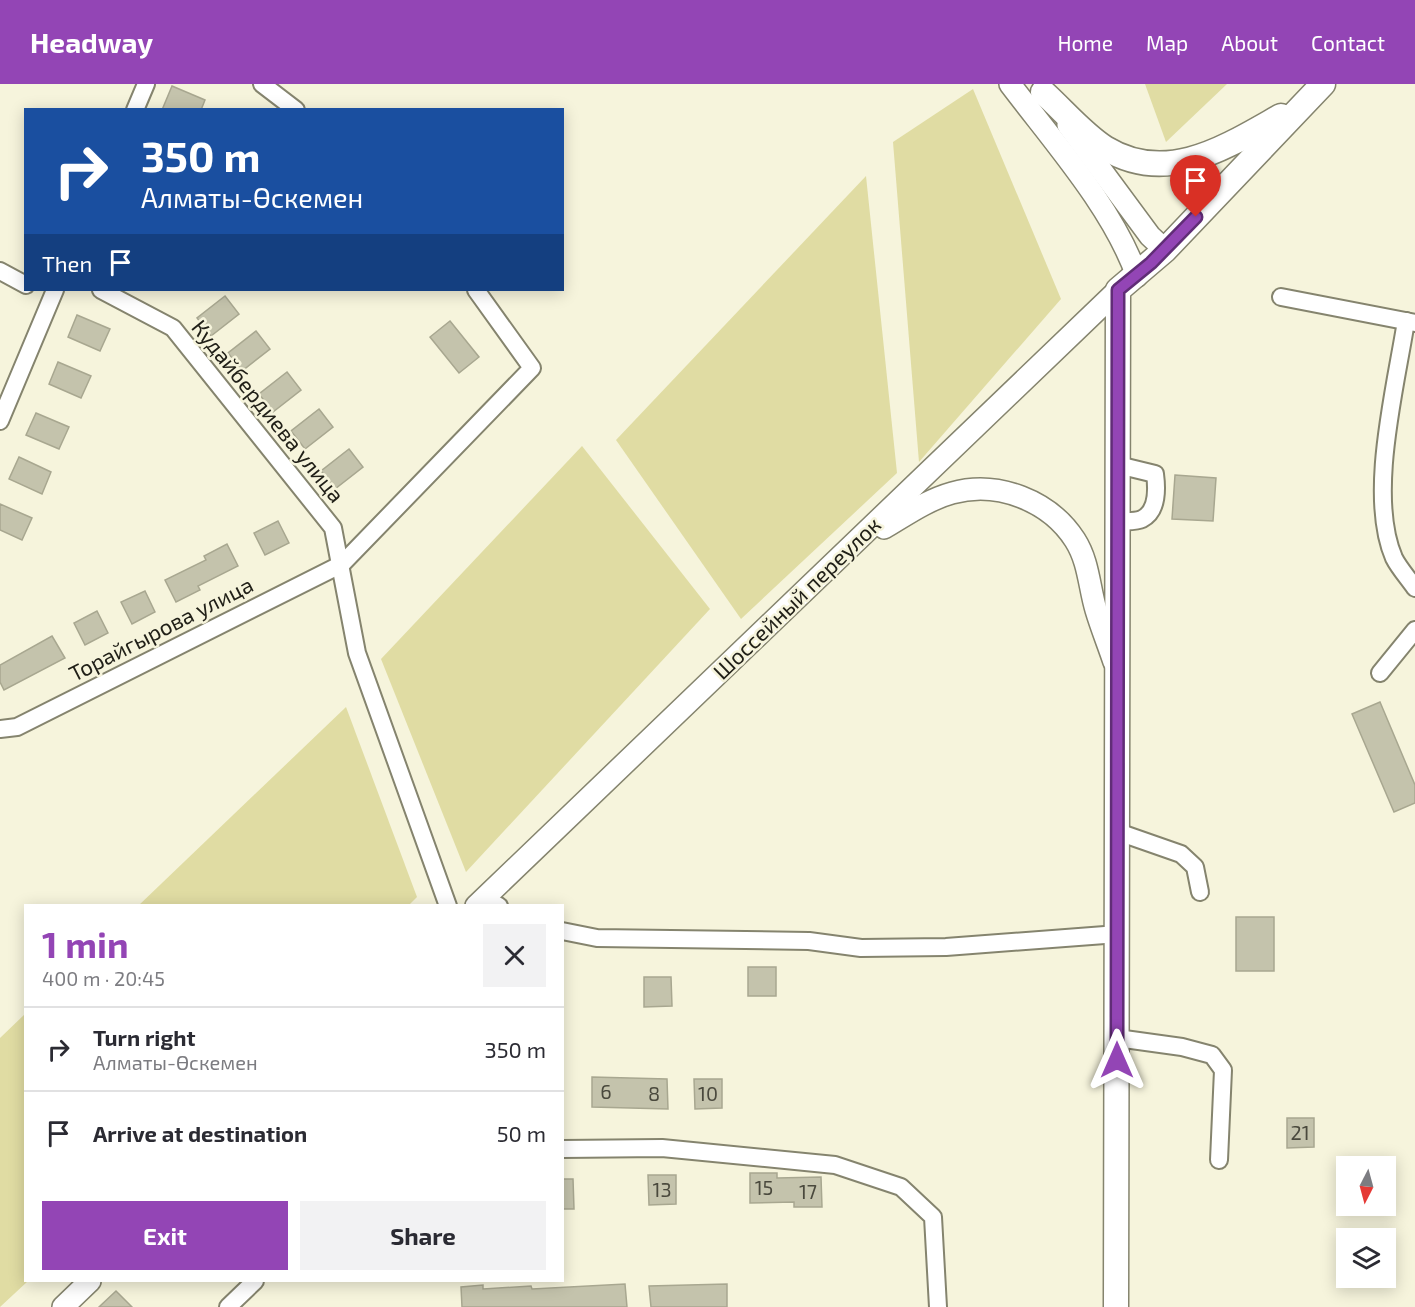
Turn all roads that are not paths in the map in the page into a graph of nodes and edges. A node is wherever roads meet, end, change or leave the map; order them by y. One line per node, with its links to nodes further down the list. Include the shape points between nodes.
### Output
1 (146, 84): 7 (street)
2 (262, 84): 8 (street)
3 (1010, 84): 11 (main road, via 1069,161 1128,250)
4 (1323, 84): 6 (highway)
5 (1040, 88): 6 (highway, via 1104,147 1131,160 1158,164 1212,154); 9 (main road, via 1150,236)
6 (1306, 101): 9 (highway)
7 (136, 108)
8 (293, 108)
9 (1165, 250): 11 (highway)
10 (0, 271): 12 (street)
11 (1137, 276): 13 (highway)
12 (24, 284)
13 (1118, 290): 20 (highway); 22 (main road, Шоссейный переулок)
14 (55, 291): 19 (street)
15 (103, 291): 23 (street, Кудайбердиева улица, via 173,328 333,528)
16 (477, 291): 23 (street, Торайгырова улица, via 532,368)
17 (1281, 297): 18 (street)
18 (1410, 322): 24 (street, via 1383,469 1386,526 1394,558)
19 (0, 421)
20 (1118, 465): 21 (highway); 21 (street, via 1155,474 1157,486 1154,507 1142,519)
21 (1117, 522): 26 (highway)
22 (847, 550): 26 (main road, via 923,504 953,492 1004,491 1032,501 1055,515 1076,541 1089,571 1096,609); 31 (main road, Шоссейный переулок)
23 (342, 564): 28 (street, Торайгырова улица, via 17,727); 32 (street, Кудайбердиева улица, via 357,653)
24 (1415, 588)
25 (1415, 630): 27 (street)
26 (1117, 669): 29 (highway)
27 (1380, 673)
28 (0, 729)
29 (1118, 832): 30 (street, via 1181,854 1196,867); 34 (highway)
30 (1200, 892)
31 (486, 903)
32 (447, 904)
33 (564, 932): 34 (street, via 597,938 809,941 861,948 946,947)
34 (1118, 934): 35 (highway)
35 (1117, 1038): 37 (street, via 1212,1055 1223,1070); 43 (highway)
36 (564, 1149): 42 (street, via 662,1148 835,1165 901,1187 933,1217)
37 (1219, 1160)
38 (89, 1282): 40 (main road)
39 (254, 1282): 41 (street)
40 (63, 1307)
41 (228, 1307)
42 (938, 1307)
43 (1116, 1307)

